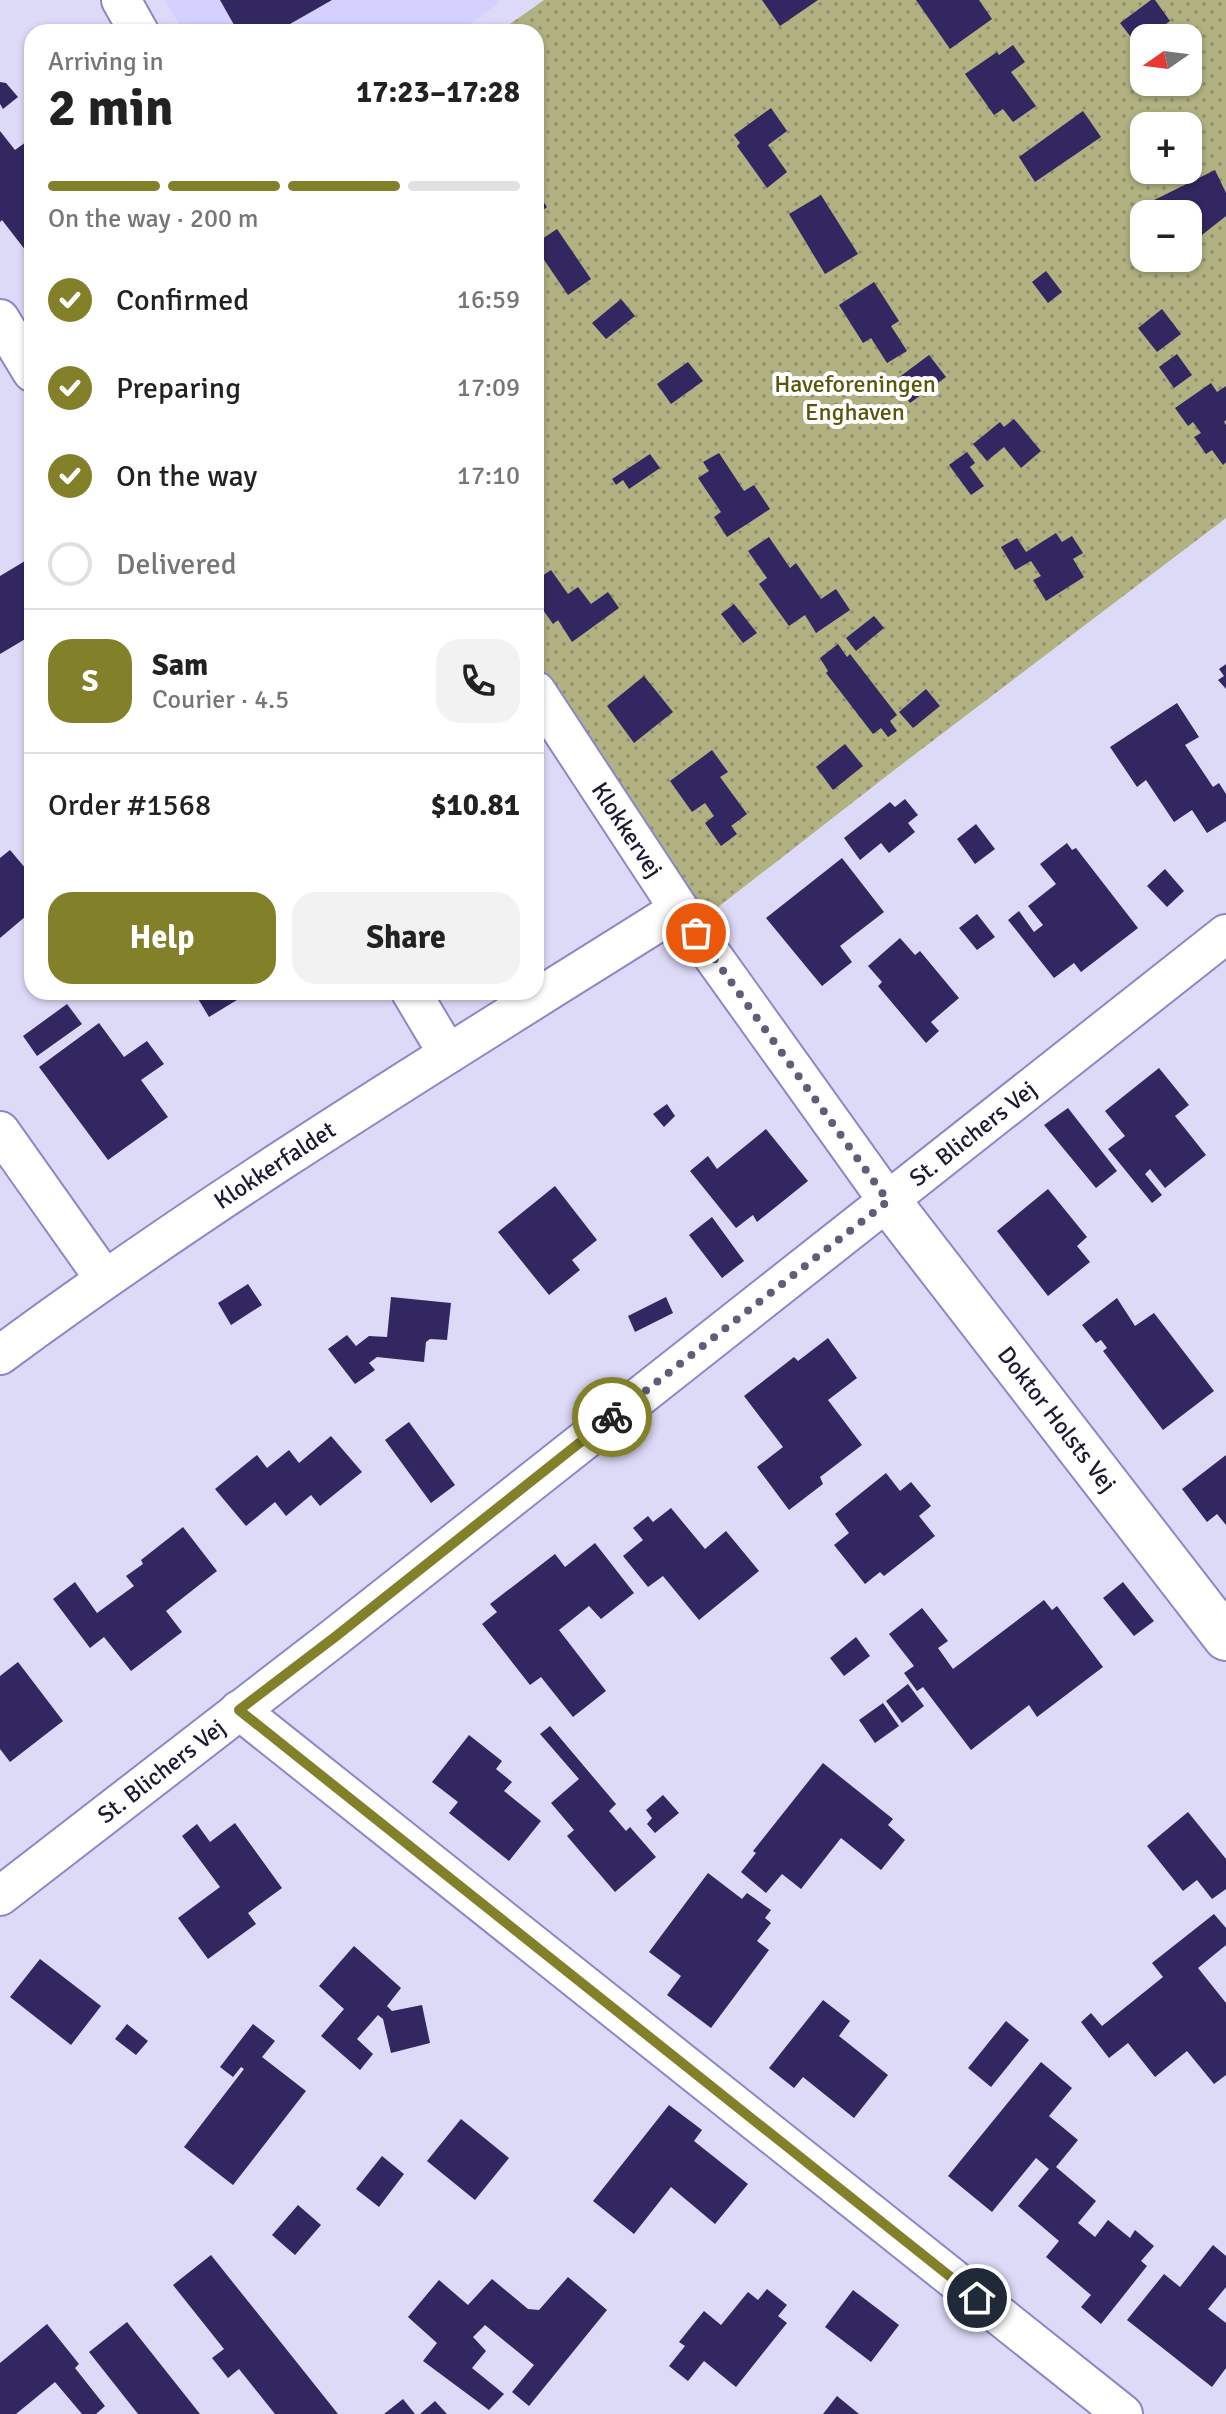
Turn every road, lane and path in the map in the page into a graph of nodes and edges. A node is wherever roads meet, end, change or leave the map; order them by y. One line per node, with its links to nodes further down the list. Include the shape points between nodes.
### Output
1 (121, 0): 2 (street)
2 (134, 24)
3 (0, 319): 4 (street)
4 (24, 359)
5 (544, 703): 6 (street, Klokkervej)
6 (679, 909): 8 (street, Klokkerfaldet); 13 (street, Klokkervej)
7 (1226, 934): 13 (street, St. Blichers Vej)
8 (544, 994)
9 (416, 1000): 11 (street)
10 (534, 1000): 11 (street, Klokkerfaldet)
11 (448, 1054): 14 (street, Klokkerfaldet)
12 (0, 1131): 14 (street)
13 (888, 1201): 16 (street, Doktor Holsts Vej); 17 (street, St. Blichers Vej)
14 (104, 1278): 15 (street, Klokkerfaldet)
15 (0, 1355)
16 (1226, 1638)
17 (239, 1710): 18 (street, St. Blichers Vej); 19 (street)
18 (0, 1896)
19 (1123, 2414)

